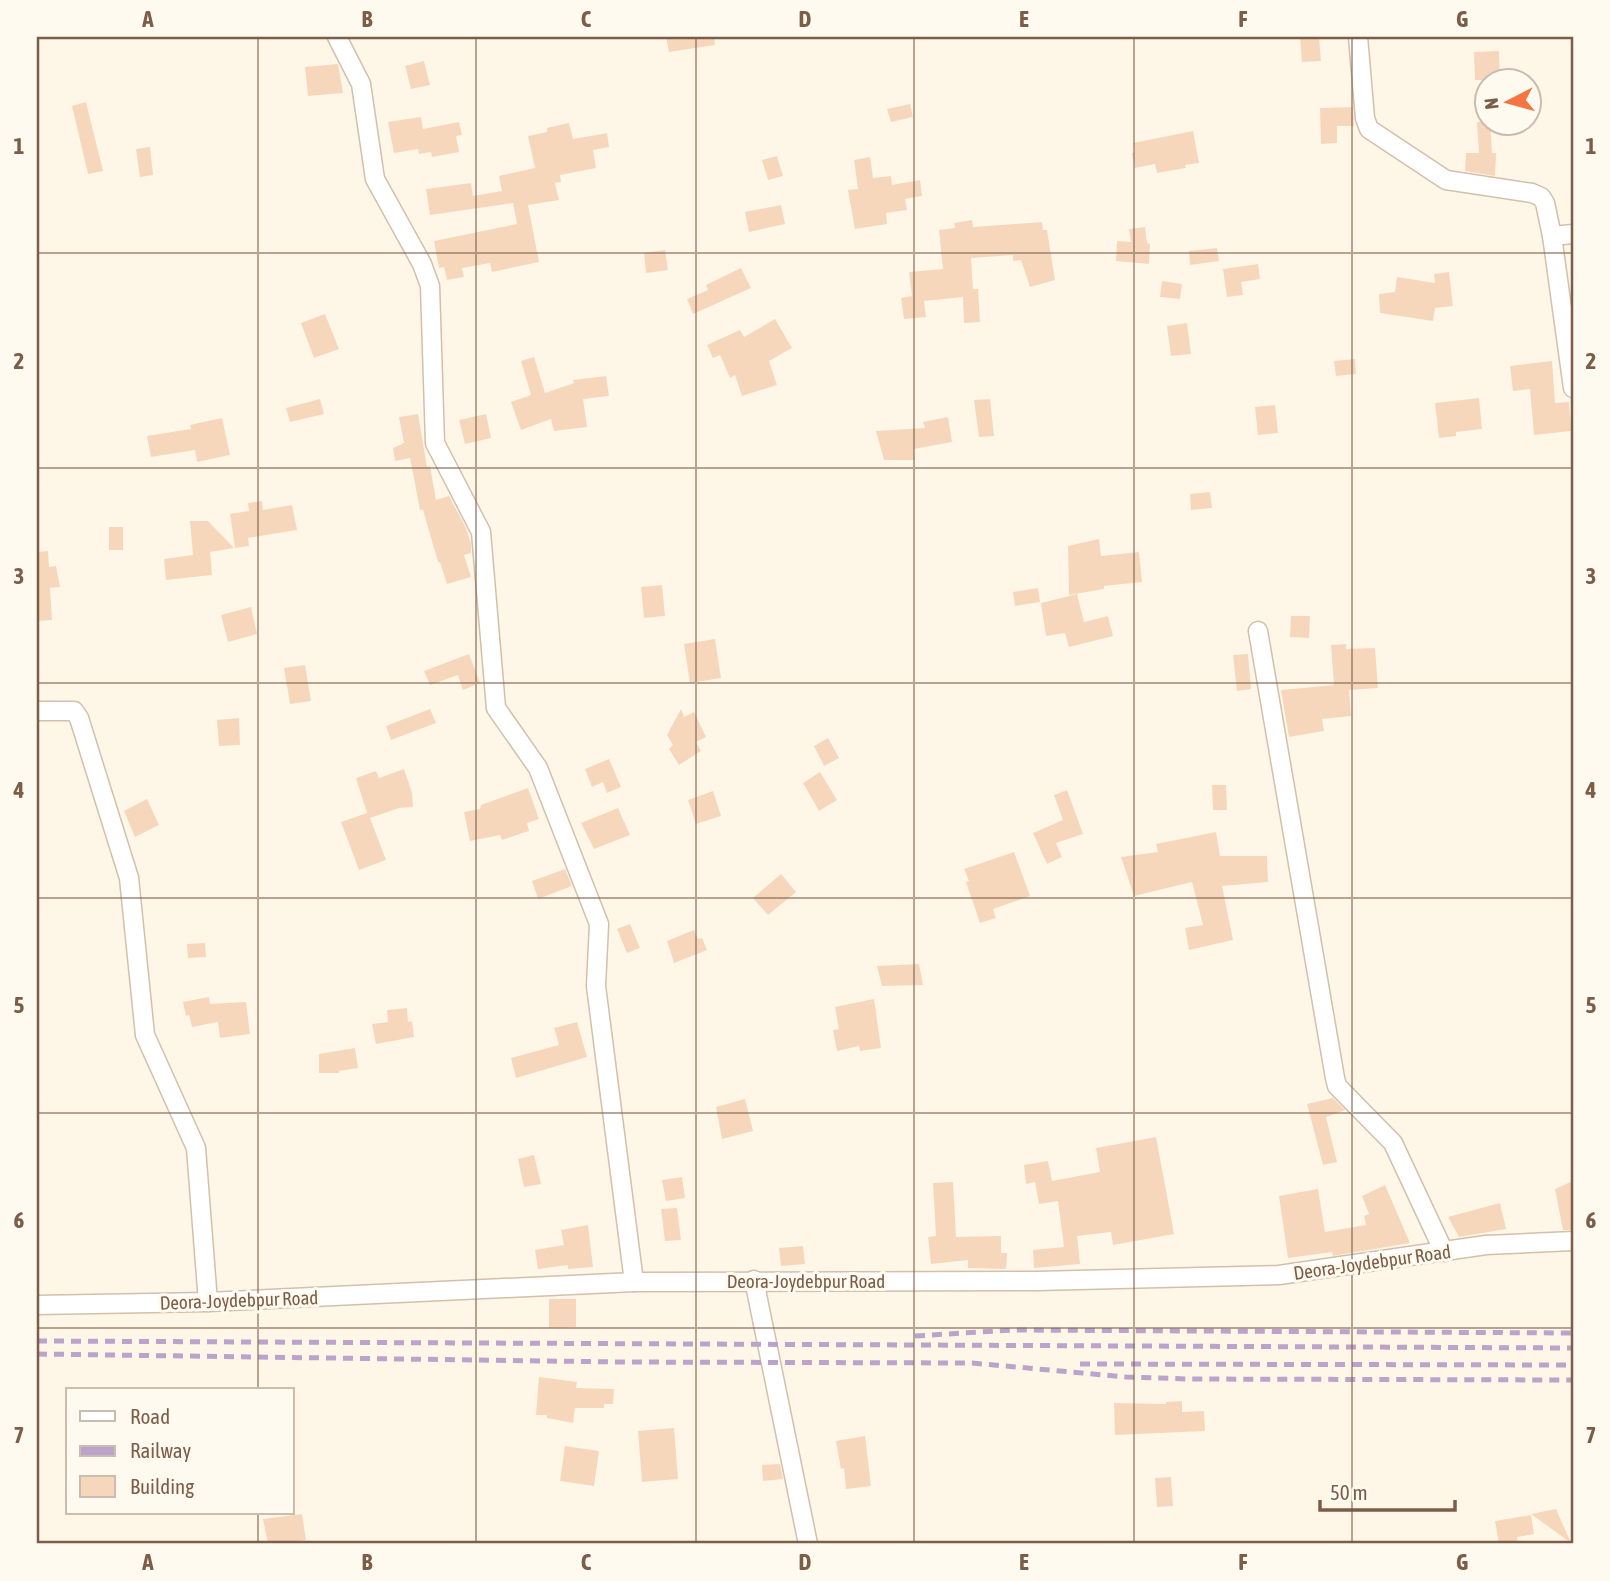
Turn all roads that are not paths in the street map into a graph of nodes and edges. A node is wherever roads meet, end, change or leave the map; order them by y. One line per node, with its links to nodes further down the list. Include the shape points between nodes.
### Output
1 (337, 37): 11 (street, via 361,84 376,179 429,286 435,443 481,531 496,708 538,768 599,924 596,986)
2 (1358, 37): 4 (street, via 1364,118 1369,129 1446,180 1541,197)
3 (1573, 234): 4 (street)
4 (1552, 236): 5 (street)
5 (1573, 388)
6 (1258, 631): 9 (street, via 1337,1086 1393,1143)
7 (37, 711): 12 (street, via 74,711 79,718 126,869 145,1035 196,1148)
8 (1573, 1241): 9 (street, Deora-Joydebpur Road)
9 (1444, 1252): 10 (street, Deora-Joydebpur Road, via 1279,1275 1037,1282)
10 (754, 1280): 11 (street, Deora-Joydebpur Road); 14 (street)
11 (634, 1282): 12 (street, Deora-Joydebpur Road)
12 (208, 1302): 13 (street, Deora-Joydebpur Road)
13 (37, 1305)
14 (808, 1544)

